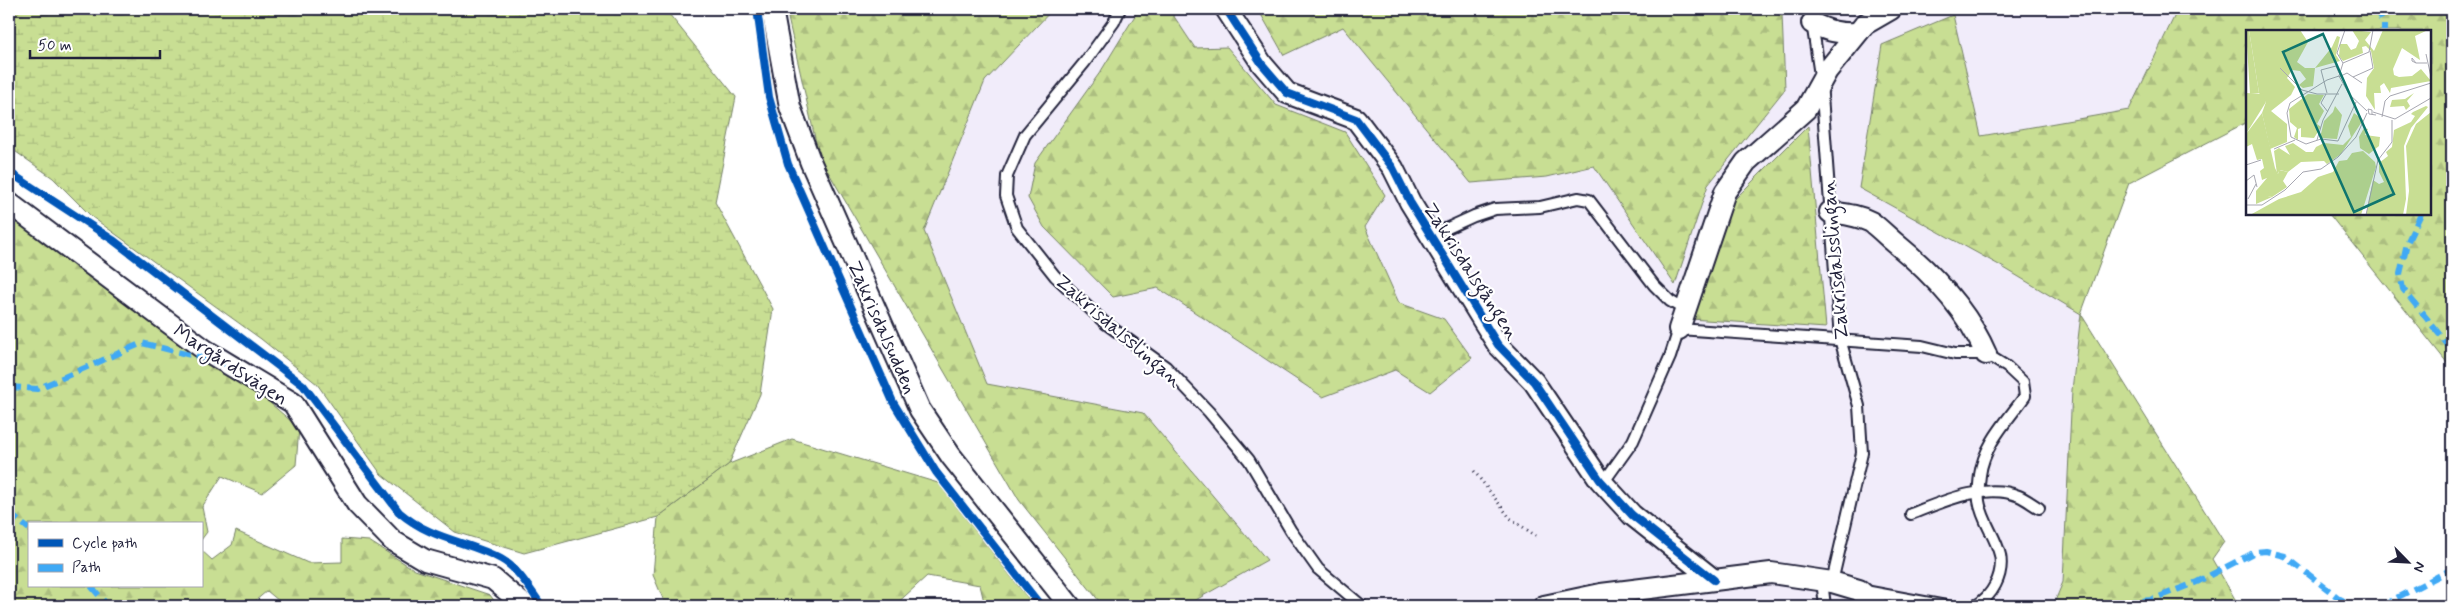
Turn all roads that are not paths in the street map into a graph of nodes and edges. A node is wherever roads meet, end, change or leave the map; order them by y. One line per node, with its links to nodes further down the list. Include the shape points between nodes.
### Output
1 (772, 9): 22 (street, Zakrisdalsudden, via 790,107 811,164 920,410 951,456)
2 (1120, 9): 23 (lane, Zakrisdalsslingan, via 1091,54 1026,135 1008,176 1006,196 1017,228 1055,276 1105,323 1166,367 1209,412 1250,460 1291,531 1318,569)
3 (1226, 9): 10 (street, Zakrisdalsgången, via 1262,64 1287,93 1356,119 1393,168)
4 (1891, 9): 6 (street, via 1865,24)
5 (1811, 16): 6 (street, Zakrisdalsslingan, via 1826,30 1840,34); 7 (lane, Zakrisdalsslingan)
6 (1857, 33): 7 (street)
7 (1821, 82): 9 (lane, Zakrisdalsslingan); 11 (street, via 1806,109 1746,162 1725,192)
8 (9, 203): 21 (street, Margårdsvägen, via 205,350 293,403 357,504 393,541 425,560 493,579)
9 (1830, 212): 12 (lane, Zakrisdalsslingan); 13 (street, via 1870,222 1916,260 1965,316)
10 (1430, 236): 11 (lane, via 1495,209 1540,207 1578,198 1589,200); 14 (street, Zakrisdalsgången, via 1498,345 1534,382)
11 (1682, 320): 12 (lane); 14 (lane, via 1670,357 1632,441)
12 (1840, 339): 13 (lane, via 1922,346 1955,354); 19 (lane, Zakrisdalsslingan, via 1859,406 1862,453)
13 (1986, 354): 15 (lane, via 2023,382 2026,396 1992,440 1980,473)
14 (1602, 483): 18 (street, Zakrisdalsgången, via 1638,520)
15 (1979, 493): 16 (lane, via 1999,491 2019,496); 17 (lane, via 1954,498); 28 (lane, via 1987,528 2000,554 2000,567 1987,600)
16 (2039, 508)
17 (1911, 514)
18 (1714, 580): 19 (street, via 1770,573); 24 (street, via 1601,594)
19 (1827, 581): 20 (street); 25 (lane, Zakrisdalsslingan)
20 (1859, 590): 26 (street); 27 (lane)
21 (525, 606)
22 (1070, 606)
23 (1362, 606)
24 (1544, 606)
25 (1825, 606)
26 (1877, 606)
27 (1946, 606)
28 (1975, 606)

